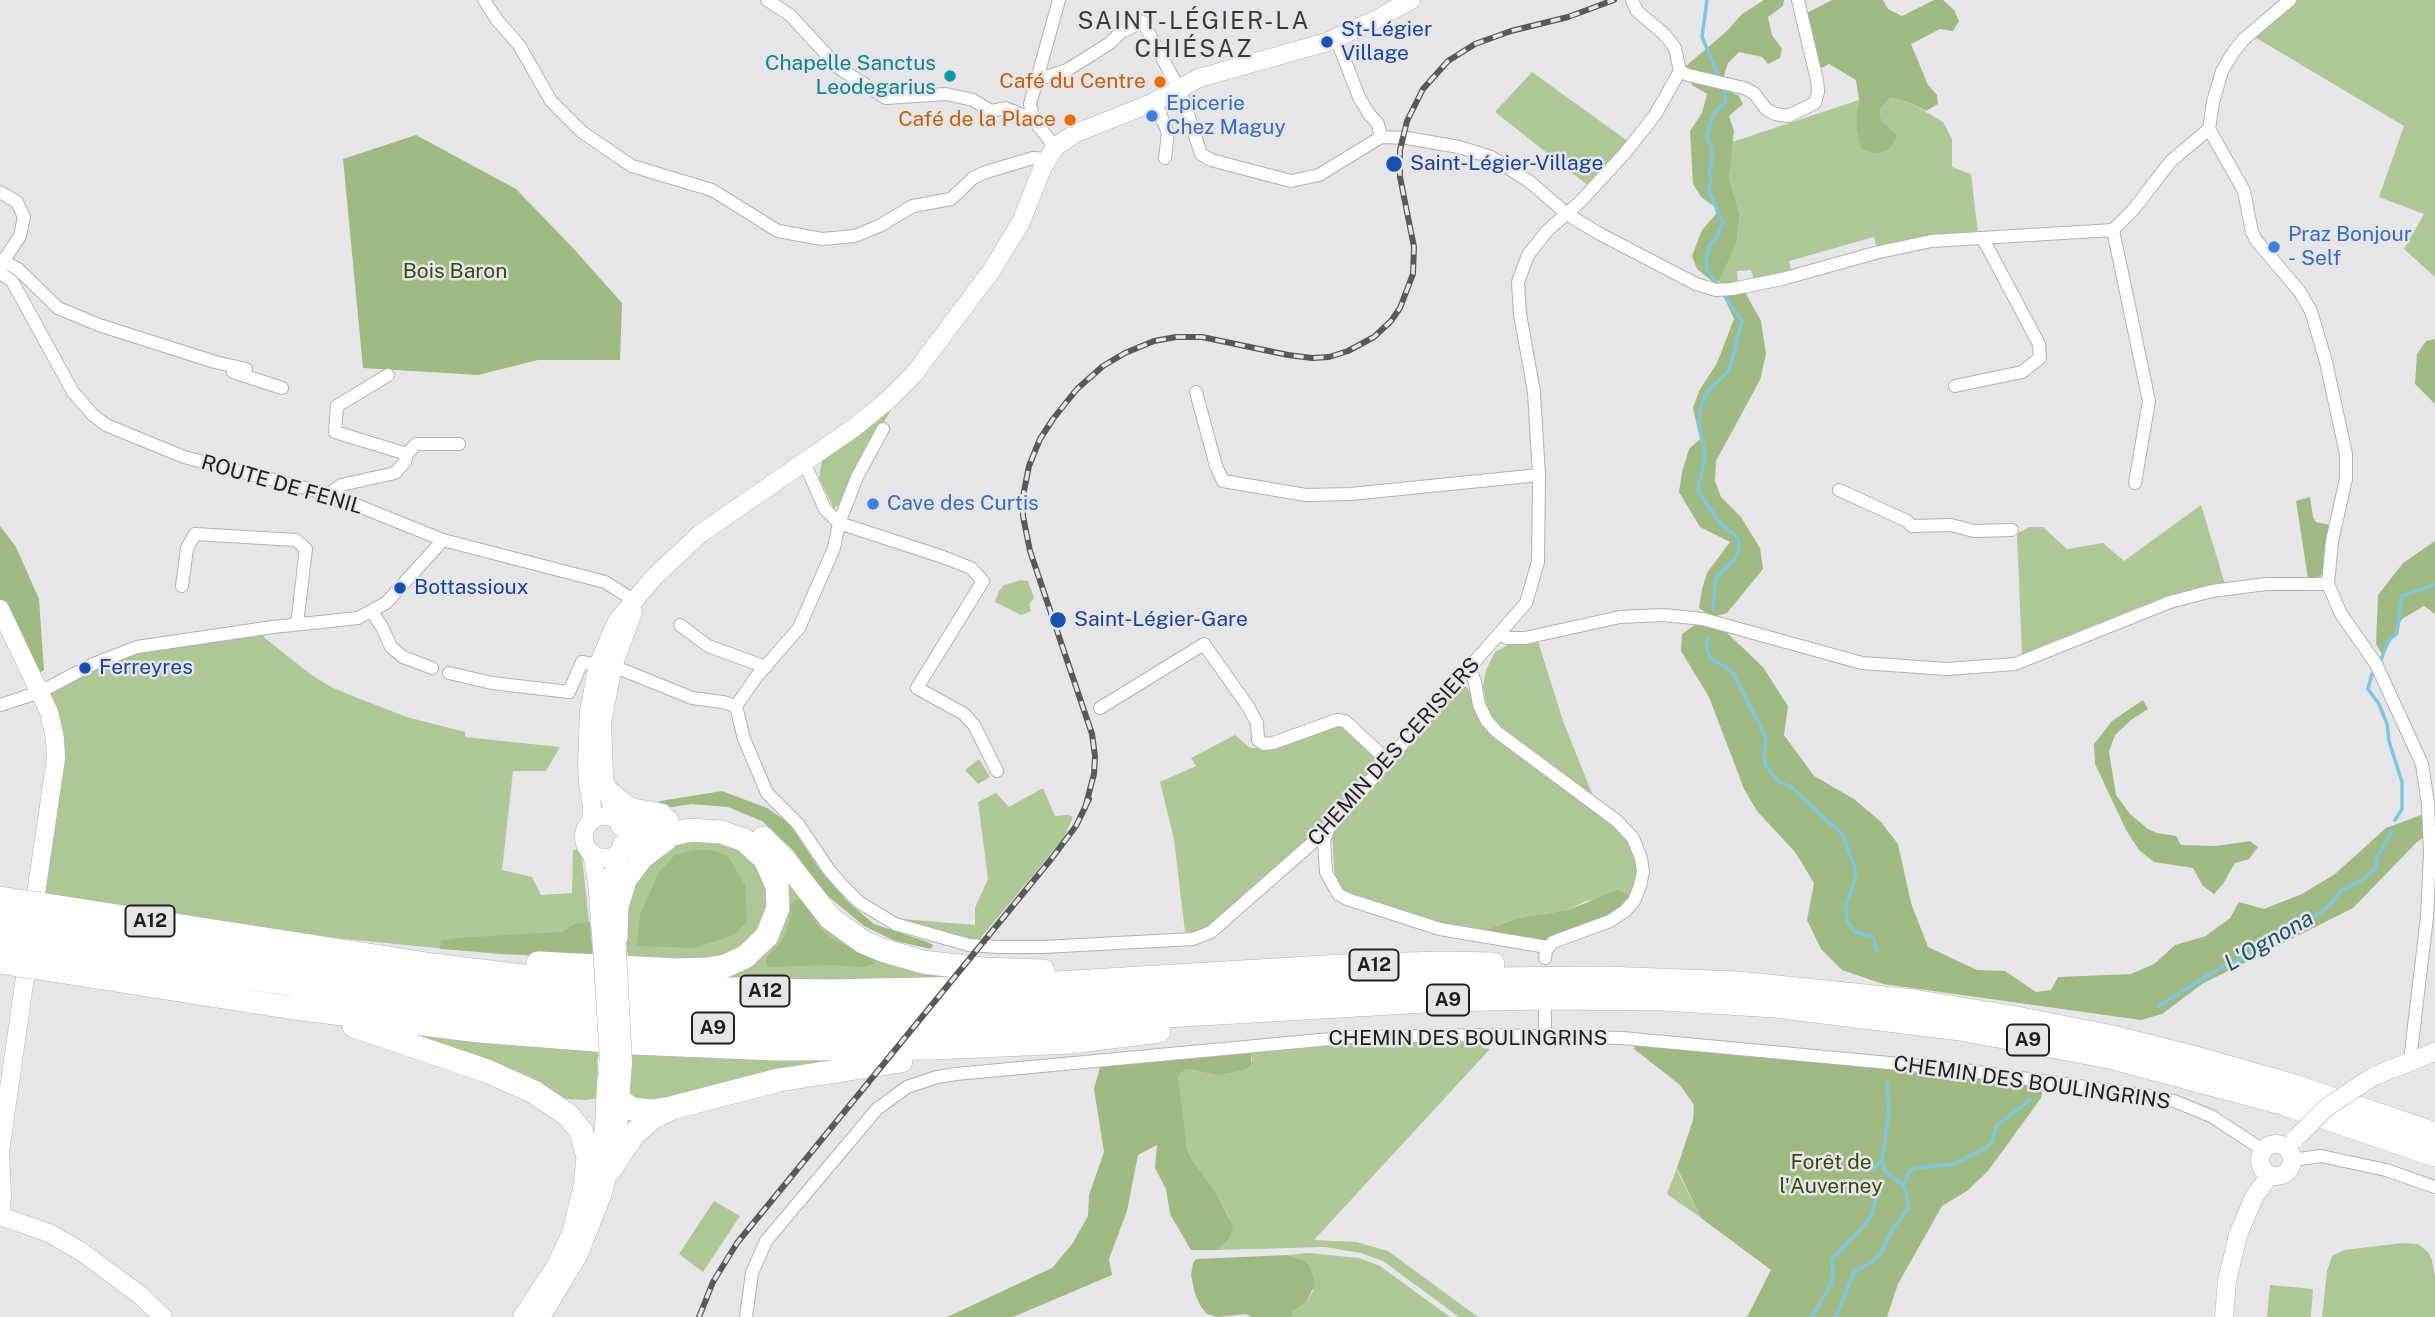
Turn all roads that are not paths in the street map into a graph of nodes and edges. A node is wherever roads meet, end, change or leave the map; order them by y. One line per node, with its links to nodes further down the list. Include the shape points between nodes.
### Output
1 (484, 0): 16 (street, via 519,45 551,101 582,132 638,168 712,190 778,231 822,239 855,236 913,206 951,200 986,172)
2 (767, 0): 13 (street, via 790,15 839,68 886,98 946,94 973,100 991,111 1005,108)
3 (1059, 0): 10 (street)
4 (1411, 0): 8 (main road)
5 (1632, 0): 9 (street, via 1637,11 1675,48)
6 (1798, 0): 9 (street, via 1817,80 1815,103 1788,116 1775,114 1744,88)
7 (2290, 0): 14 (street, via 2234,51 2222,71)
8 (1336, 38): 11 (main road, via 1203,76); 15 (street)
9 (1679, 71): 19 (street, CHEMIN DES CERISIERS, via 1655,115)
10 (1037, 80): 11 (street, via 1067,70 1143,22); 13 (street, via 1030,104)
11 (1178, 89): 12 (main road); 15 (street, via 1201,155 1291,181 1319,175)
12 (1155, 101): 16 (main road, via 1082,131); 17 (street, via 1168,133)
13 (1033, 119): 16 (street)
14 (2209, 129): 20 (street, via 2171,161); 40 (street, via 2244,191 2256,240 2311,311 2326,362 2346,467)
15 (1381, 138): 19 (street, via 1407,138 1491,157 1530,181)
16 (1051, 153): 32 (main road, via 1006,248 927,359 870,415)
17 (1165, 158)
18 (0, 191): 22 (street, via 17,202 24,217 20,236)
19 (1567, 214): 21 (street, via 1710,289 1782,279 1931,241); 33 (street, CHEMIN DES CERISIERS, via 1528,255 1518,282 1534,392)
20 (2113, 230): 21 (street); 34 (street, via 2149,401)
21 (1983, 239): 26 (street, via 2039,344 2040,358 2022,372)
22 (1, 267): 23 (street, via 18,269 58,308); 36 (street, ROUTE DE FENIL, via 73,392 106,425 184,457)
23 (215, 362): 24 (street); 27 (street)
24 (246, 369)
25 (388, 375): 31 (street, via 337,406 335,432)
26 (1955, 386)
27 (282, 388)
28 (1196, 392): 33 (street, via 1223,481 1306,495)
29 (883, 429): 37 (street)
30 (458, 444): 31 (street, via 416,444)
31 (407, 454): 36 (street, via 395,473 341,485)
32 (804, 462): 37 (street, via 825,509); 42 (main road, via 700,534)
33 (1539, 475): 47 (street, CHEMIN DES CERISIERS, via 1536,577 1527,603)
34 (2135, 483)
35 (1839, 490): 38 (street, via 1912,526)
36 (329, 494): 39 (street, ROUTE DE FENIL)
37 (839, 523): 49 (street, via 834,548 799,628); 58 (street, via 971,568 983,581 917,688 964,714)
38 (2012, 530)
39 (443, 540): 42 (street, ROUTE DE FENIL, via 605,582); 44 (street, via 386,603)
40 (2328, 584): 47 (street, via 2266,584 2212,591 2170,602 2015,664 1948,669 1862,663 1703,619 1662,615 1620,617 1525,638); 78 (street, via 2341,614 2376,664 2417,750 2424,777 2430,853 2427,917)
41 (182, 586): 45 (street, via 187,548 195,534 296,540 306,549)
42 (635, 601): 48 (main road)
43 (0, 609): 53 (main road)
44 (372, 612): 45 (street, via 358,618); 50 (street, via 391,647)
45 (297, 624): 53 (street, via 136,647)
46 (680, 625): 49 (street, via 708,646)
47 (1500, 635): 51 (street, CHEMIN DES CERISIERS)
48 (605, 665): 52 (street, via 583,662 569,692); 55 (street, via 692,698); 59 (main road, via 601,736); 60 (main road, via 586,734 593,806)
49 (765, 667): 55 (street)
50 (432, 668)
51 (1470, 669): 57 (street, CHEMIN DES CERISIERS); 62 (street, via 1479,705 1492,727 1633,838 1642,858 1634,901 1610,921 1560,938 1546,952 1440,929 1338,894 1326,872)
52 (449, 673)
53 (40, 692): 54 (street); 85 (main road, via 49,712 56,758)
54 (0, 705)
55 (736, 706): 62 (street, CHEMIN DES CERISIERS, via 764,789 798,824 842,885 895,923 969,945 1043,947 1193,939 1211,932)
56 (1100, 708): 57 (street, via 1204,644 1249,708 1258,740 1264,744 1337,720)
57 (1389, 762): 62 (street, CHEMIN DES CERISIERS)
58 (997, 771)
59 (607, 791): 61 (highway, via 633,810); 63 (main road)
60 (590, 821): 63 (main road, via 603,816); 64 (main road, via 583,839)
61 (685, 825): 63 (highway); 68 (highway, via 650,850 628,874 619,893); 69 (highway, via 736,836 760,853 773,872 778,901 774,923 757,948 732,963 677,970); 70 (highway, via 722,820 748,828 774,848 830,918 863,942 901,957 983,969)
62 (1328, 829)
63 (620, 836): 64 (main road, via 607,859); 68 (main road, via 610,902)
64 (592, 854): 68 (main road)
65 (0, 898): 67 (highway, A12)
66 (0, 920): 67 (highway, A9)
67 (24, 938): 69 (highway, A12); 71 (highway, A9, via 432,986 704,1008 953,1008 1504,978); 72 (highway, A9, via 430,1005 727,1029 1011,1026); 73 (highway)
68 (612, 945): 79 (main road, bridge)
69 (342, 951): 70 (highway, A12, via 530,977 777,991 973,988)
70 (1190, 974): 71 (highway, A12, via 1441,963 1663,970)
71 (1738, 983): 82 (highway, A9, via 1913,1001 2101,1035 2291,1085)
72 (1394, 1002): 76 (highway); 86 (highway, A9, via 1663,999 1810,1009 1949,1027 2185,1076)
73 (287, 1007): 76 (highway, via 503,1033 688,1046 863,1049); 91 (highway, via 464,1062 521,1086 564,1111 581,1131 587,1157)
74 (1545, 1012): 75 (street)
75 (1545, 1036): 84 (street, CHEMIN DES BOULINGRINS, via 1622,1038 1926,1066 2150,1096 2211,1116); 95 (street, CHEMIN DES BOULINGRINS, via 1328,1039 922,1081 877,1109 766,1241 752,1273)
76 (1071, 1042): 81 (highway, via 829,1071)
77 (2435, 1052): 78 (main road)
78 (2410, 1060): 83 (main road, bridge, via 2374,1076 2327,1107)
79 (616, 1061): 80 (highway, via 613,1093); 91 (main road, via 600,1152)
80 (621, 1103): 81 (highway, via 638,1110); 87 (main road)
81 (671, 1108): 87 (highway, via 638,1129)
82 (2435, 1134)
83 (2292, 1149): 84 (main road, via 2275,1144); 88 (main road, via 2290,1169 2283,1175); 89 (street, via 2386,1170)
84 (2263, 1150): 88 (main road, via 2260,1161)
85 (0, 1153): 90 (main road)
86 (2435, 1155)
87 (610, 1170): 94 (main road, via 579,1254)
88 (2270, 1175): 96 (main road, via 2254,1197 2238,1235)
89 (2435, 1188)
90 (0, 1216): 92 (main road, via 49,1233 82,1252)
91 (575, 1228): 93 (main road)
92 (163, 1317)
93 (522, 1317)
94 (541, 1317)
95 (746, 1317)
96 (2224, 1317)

